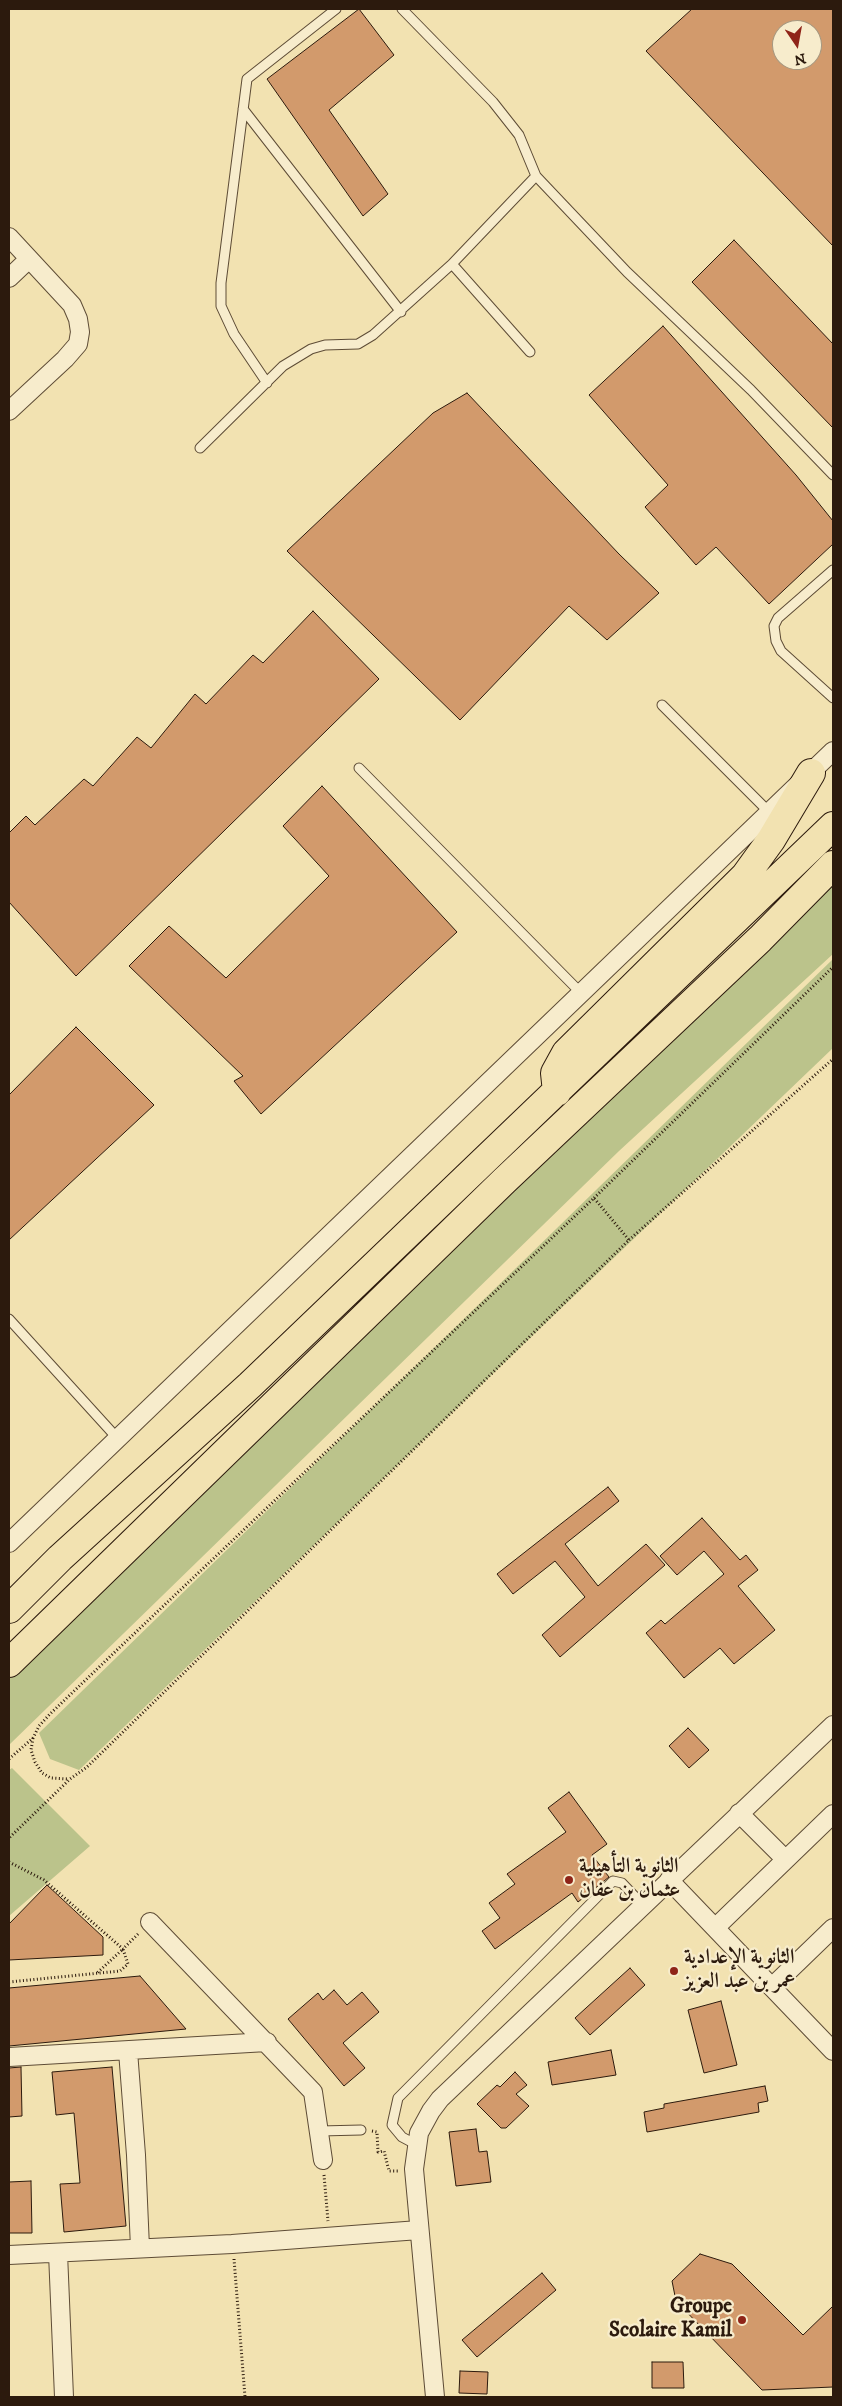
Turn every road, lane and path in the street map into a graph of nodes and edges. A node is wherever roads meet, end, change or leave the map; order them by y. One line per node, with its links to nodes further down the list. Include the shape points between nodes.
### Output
1 (336, 9): 3 (lane, via 246,79)
2 (402, 9): 4 (lane, via 493,102 519,135)
3 (243, 109): 9 (lane); 11 (lane, via 221,283 221,306 234,334)
4 (536, 176): 7 (lane); 14 (lane, via 627,272 751,390)
5 (9, 237): 6 (street)
6 (29, 259): 8 (street); 12 (street, via 72,305 80,332 78,344 65,360)
7 (452, 264): 9 (lane); 10 (lane)
8 (9, 278)
9 (401, 312): 11 (lane, via 358,344 325,345 301,354 283,366)
10 (530, 352)
11 (267, 383): 13 (lane)
12 (12, 403)
13 (200, 448)
14 (833, 475)
15 (833, 570): 16 (lane, via 778,618 774,626 781,651)
16 (833, 698)
17 (662, 705): 21 (lane)
18 (833, 751): 20 (street)
19 (359, 768): 25 (lane)
20 (811, 773): 21 (street); 27 (highway, via 745,876 566,1053 555,1073)
21 (769, 812): 25 (street)
22 (833, 826): 27 (highway)
23 (833, 865): 36 (highway)
24 (833, 967): 28 (path)
25 (581, 993): 31 (street)
26 (833, 1059): 29 (path)
27 (557, 1092): 33 (highway, via 250,1385)
28 (594, 1198): 29 (path); 38 (path, via 105,1662 39,1726)
29 (629, 1240): 40 (path, via 87,1767)
30 (9, 1320): 31 (lane)
31 (118, 1439): 32 (street)
32 (9, 1543)
33 (60, 1558): 34 (highway); 35 (highway)
34 (9, 1597)
35 (9, 1609)
36 (9, 1663)
37 (833, 1725): 41 (street)
38 (33, 1738): 39 (path); 40 (path, via 34,1762 42,1773 51,1778)
39 (9, 1759)
40 (70, 1779): 43 (path)
41 (739, 1813): 44 (street); 46 (street)
42 (833, 1814): 44 (street)
43 (9, 1838)
44 (785, 1859): 49 (street)
45 (9, 1862): 51 (path, via 44,1880)
46 (669, 1880): 47 (street); 49 (street)
47 (643, 1905): 61 (street, via 440,2099 419,2134); 61 (lane, via 622,1883 613,1881 398,2098 392,2125 402,2137)
48 (150, 1922): 51 (path); 55 (street)
49 (714, 1928): 54 (street)
50 (833, 1928): 54 (street)
51 (123, 1949): 52 (path); 52 (path, via 128,1964 120,1971)
52 (97, 1973): 53 (path)
53 (9, 1982)
54 (773, 1986): 57 (street)
55 (267, 2042): 56 (street); 60 (street, via 313,2092)
56 (128, 2051): 58 (street); 67 (street)
57 (833, 2051)
58 (9, 2057)
59 (361, 2130): 60 (lane); 63 (path, via 377,2132 378,2152 384,2151 389,2172)
60 (320, 2131): 62 (street)
61 (417, 2145): 63 (street)
62 (323, 2160): 65 (path)
63 (414, 2169): 64 (street)
64 (420, 2230): 65 (street); 72 (street)
65 (329, 2236): 66 (street)
66 (232, 2244): 67 (street); 71 (path)
67 (140, 2248): 68 (street)
68 (58, 2253): 69 (street); 70 (street)
69 (9, 2256)
70 (64, 2397)
71 (245, 2397)
72 (435, 2397)

